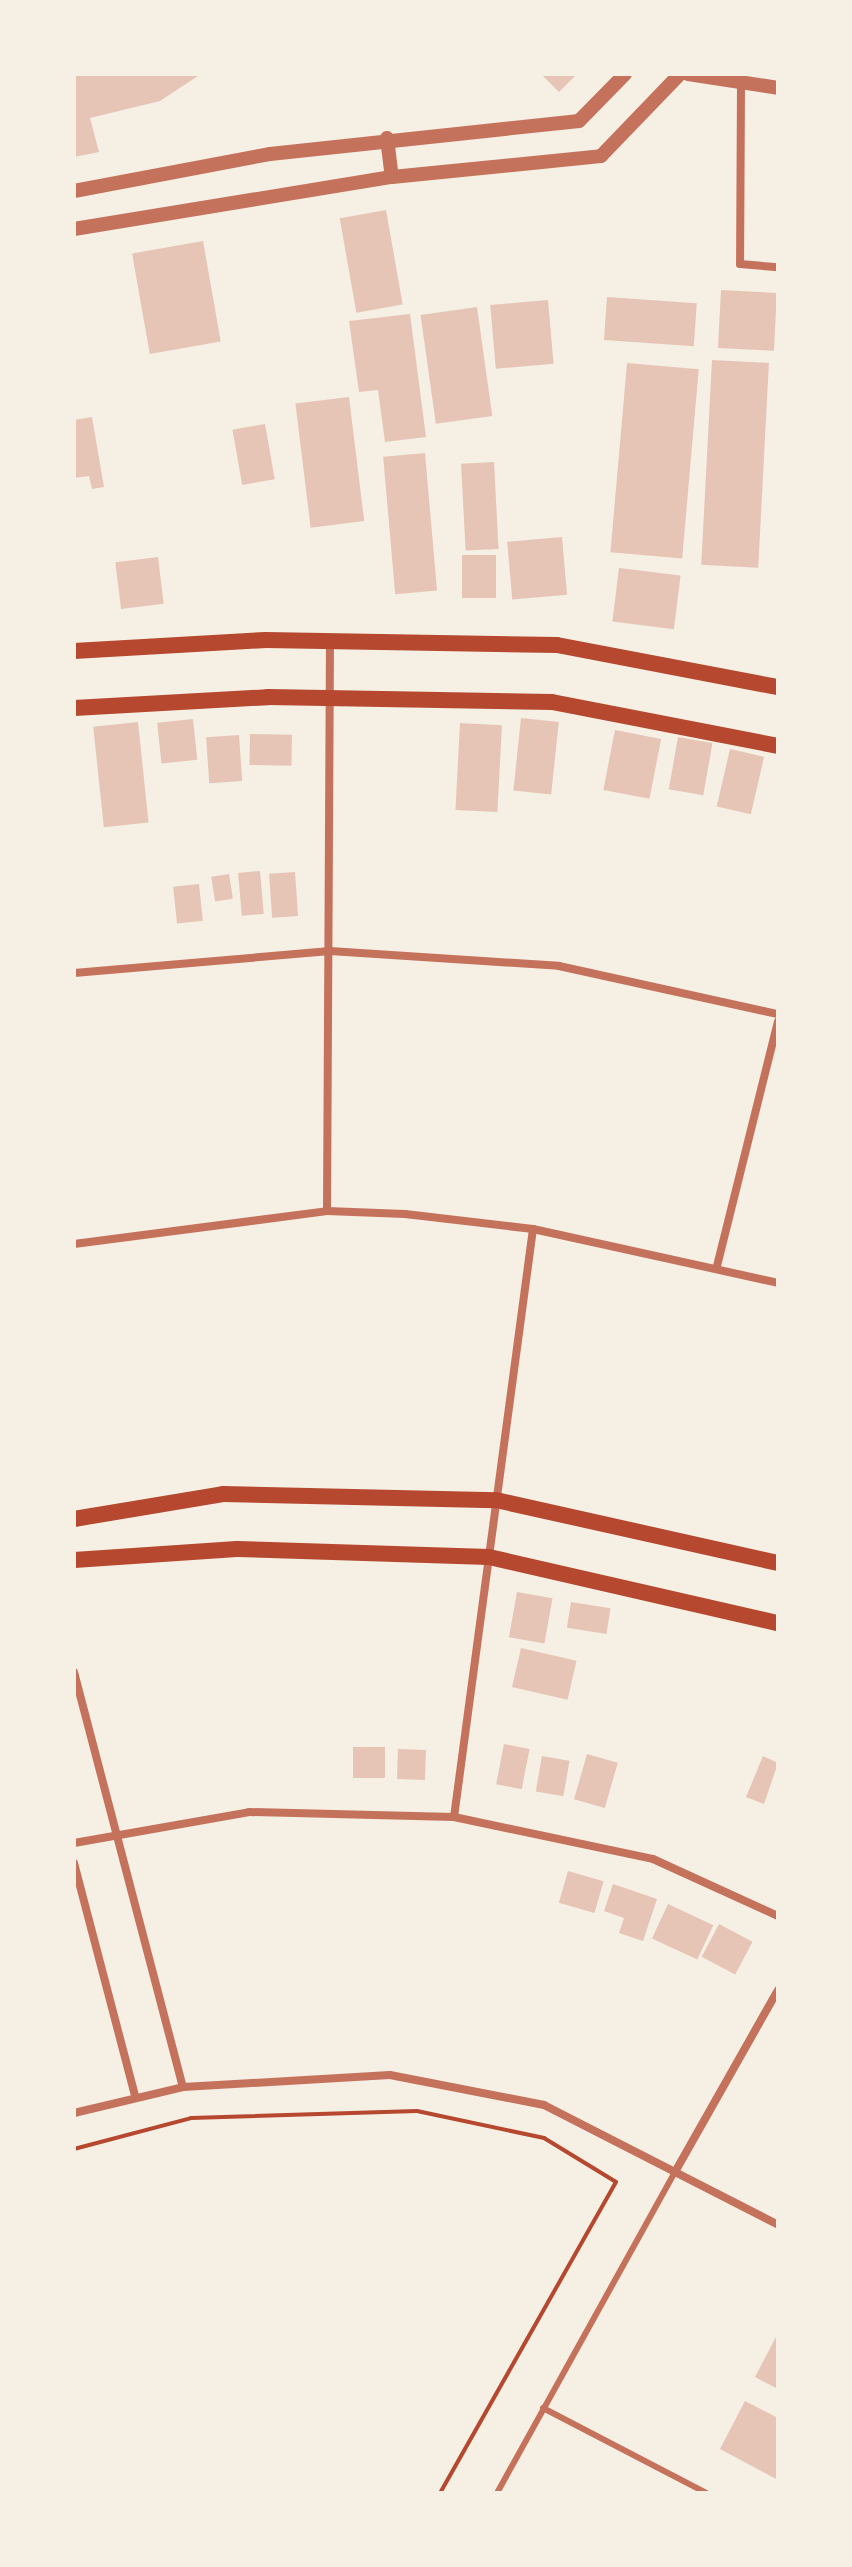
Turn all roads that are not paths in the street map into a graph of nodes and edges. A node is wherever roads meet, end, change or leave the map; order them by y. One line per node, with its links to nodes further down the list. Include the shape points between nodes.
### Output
1 (625, 74): 6 (street, via 579,121)
2 (680, 74): 7 (street, via 601,156)
3 (688, 74): 4 (street)
4 (741, 85): 5 (street); 10 (street, via 740,264)
5 (778, 88)
6 (387, 138): 7 (street); 8 (street)
7 (392, 177): 9 (street)
8 (74, 191)
9 (74, 229)
10 (778, 267)
11 (330, 641): 12 (main road); 13 (main road, via 557,645); 14 (street)
12 (74, 651)
13 (778, 687)
14 (332, 698): 15 (main road); 16 (main road, via 552,702); 17 (street)
15 (74, 708)
16 (778, 746)
17 (330, 951): 18 (street); 19 (street, via 559,966); 21 (street)
18 (74, 973)
19 (778, 1014)
20 (778, 1022): 24 (street)
21 (327, 1211): 22 (street); 23 (street)
22 (533, 1229): 24 (street); 26 (street)
23 (74, 1244)
24 (717, 1266): 25 (street)
25 (778, 1283)
26 (496, 1500): 27 (main road, via 223,1494); 28 (street); 30 (main road)
27 (74, 1519)
28 (489, 1557): 29 (main road, via 237,1549); 31 (main road); 33 (street)
29 (74, 1560)
30 (778, 1563)
31 (778, 1623)
32 (74, 1672): 34 (street)
33 (454, 1817): 34 (street, via 249,1812); 37 (street, via 653,1859)
34 (116, 1832): 35 (street); 39 (street)
35 (74, 1843)
36 (74, 1863): 40 (street)
37 (778, 1916)
38 (778, 1990): 42 (street)
39 (183, 2087): 40 (street); 42 (street, via 390,2075 544,2105)
40 (135, 2096): 41 (street)
41 (74, 2113)
42 (675, 2172): 43 (street); 44 (lane)
43 (778, 2225)
44 (543, 2408): 45 (lane); 46 (lane)
45 (497, 2493)
46 (706, 2493)

